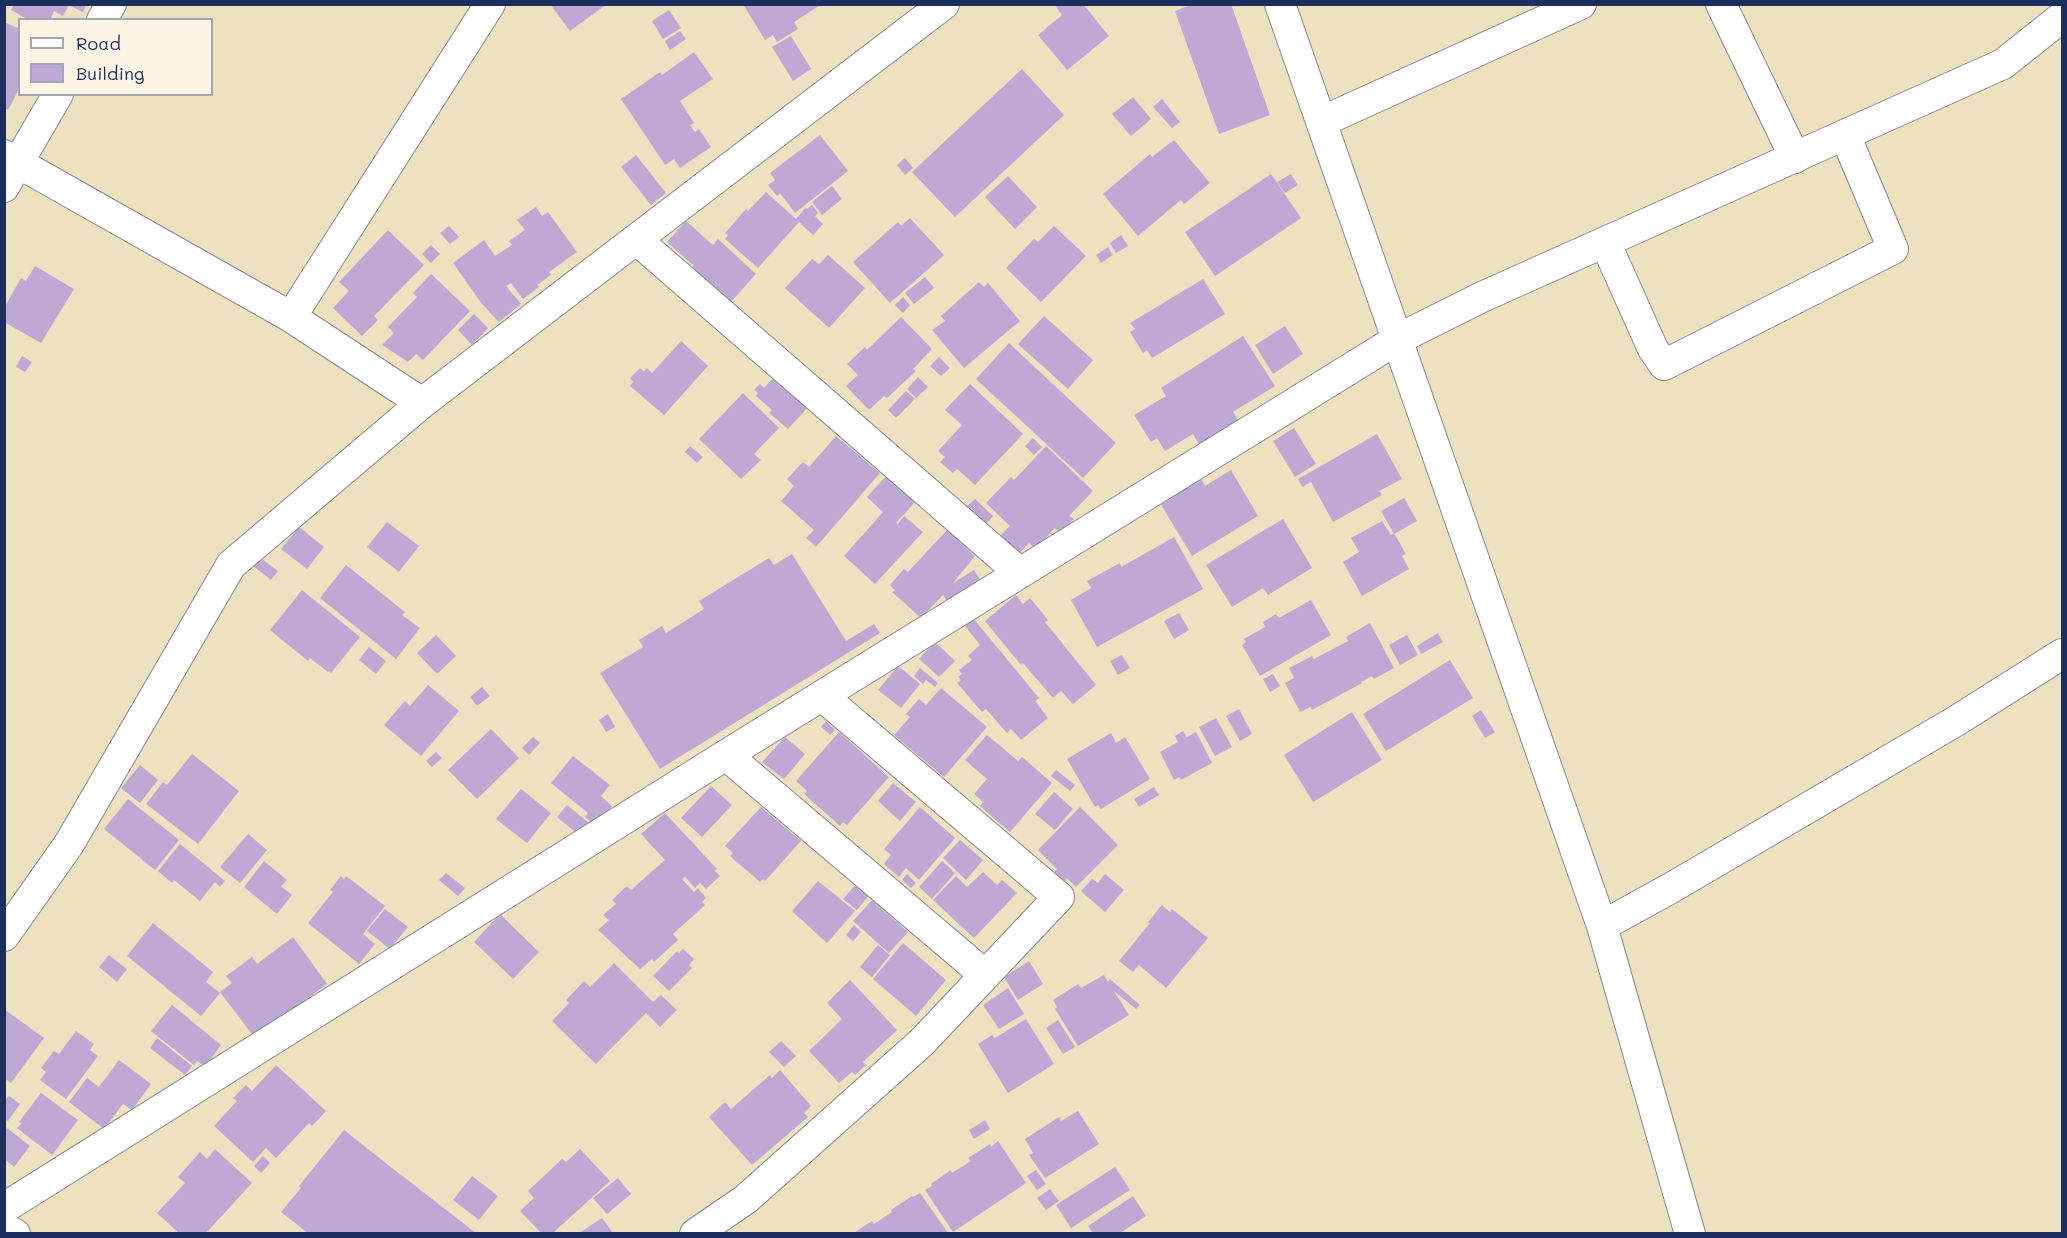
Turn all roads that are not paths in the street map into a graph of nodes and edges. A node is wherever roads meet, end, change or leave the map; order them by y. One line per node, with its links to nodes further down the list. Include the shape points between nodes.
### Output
1 (111, 4): 8 (street)
2 (490, 4): 16 (street)
3 (944, 4): 14 (street)
4 (1280, 4): 10 (street)
5 (1581, 4): 10 (street)
6 (1721, 4): 12 (street)
7 (2062, 17): 11 (street, via 2003,64)
8 (103, 18)
9 (57, 96): 13 (street)
10 (1321, 122): 17 (street)
11 (1845, 135): 12 (street); 15 (street, via 1893,249 1664,365 1653,350)
12 (1795, 158): 15 (street)
13 (9, 169): 16 (street)
14 (637, 240): 18 (street); 19 (street)
15 (1605, 242): 17 (street)
16 (291, 317): 18 (street)
17 (1398, 339): 19 (street); 23 (street)
18 (422, 404): 24 (street, via 231,565 69,844)
19 (1020, 573): 21 (street)
20 (2062, 654): 23 (street, via 1956,721)
21 (822, 696): 22 (street); 25 (street, via 1059,897)
22 (726, 755): 25 (street); 26 (street)
23 (1602, 926): 28 (street)
24 (4, 936)
25 (985, 975): 30 (street, via 922,1042 746,1199)
26 (4, 1208)
27 (4, 1228): 29 (street)
28 (1682, 1230)
29 (15, 1233)
30 (695, 1233)

